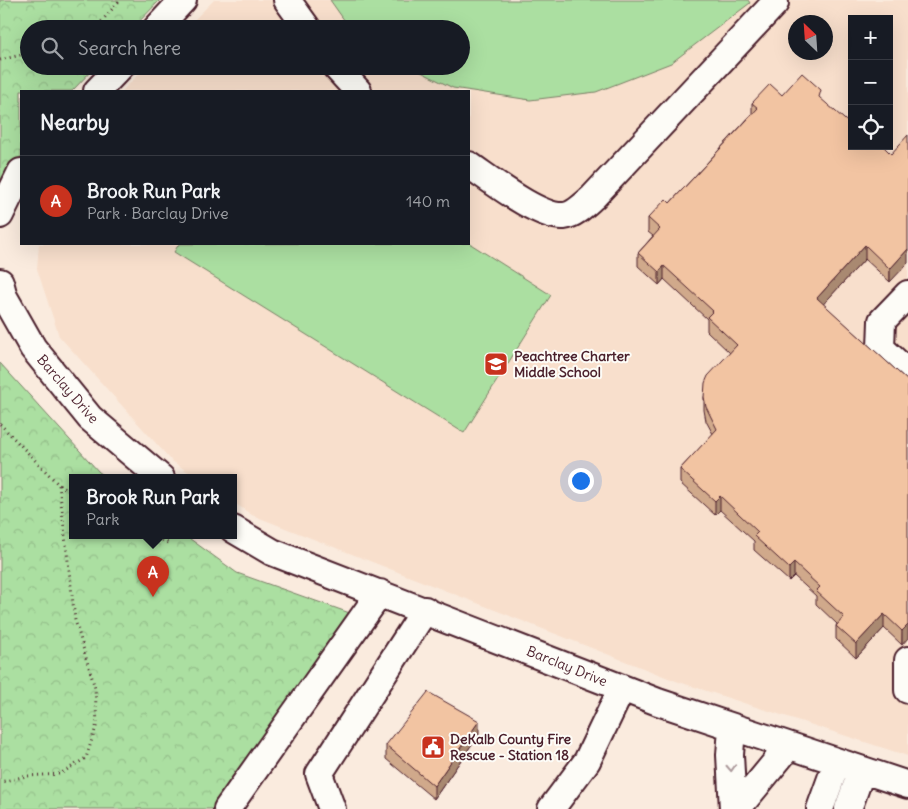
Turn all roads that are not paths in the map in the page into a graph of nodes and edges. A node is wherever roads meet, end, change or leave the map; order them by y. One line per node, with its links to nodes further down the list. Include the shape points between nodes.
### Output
1 (183, 0): 4 (street)
2 (287, 0): 5 (street)
3 (775, 3): 10 (street, via 579,210 564,216 538,211)
4 (164, 20)
5 (301, 20)
6 (112, 75): 8 (street)
7 (343, 75): 9 (street)
8 (98, 90)
9 (357, 90)
10 (470, 166)
11 (20, 174): 12 (street)
12 (0, 215)
13 (0, 282): 16 (street, Barclay Drive, via 4,298 33,348 90,418)
14 (908, 294): 15 (street, via 882,321 881,348)
15 (908, 373)
16 (156, 474)
17 (237, 531): 18 (street, Barclay Drive, via 272,552)
18 (380, 592): 19 (street, Barclay Drive); 28 (street)
19 (426, 610): 21 (street, Barclay Drive); 29 (street, via 319,774)
20 (908, 660): 22 (street)
21 (622, 688): 23 (street, Barclay Drive); 30 (street, via 587,761)
22 (908, 690)
23 (732, 728): 24 (street, Barclay Drive); 31 (street, one-way to 31)
24 (788, 746): 25 (street, Barclay Drive); 32 (street)
25 (837, 762): 26 (street, Barclay Drive); 33 (street)
26 (862, 770): 27 (street, Barclay Drive); 34 (street)
27 (908, 785)
28 (227, 809)
29 (332, 809)
30 (551, 809)
31 (733, 809)
32 (737, 809)
33 (821, 809)
34 (848, 809)

